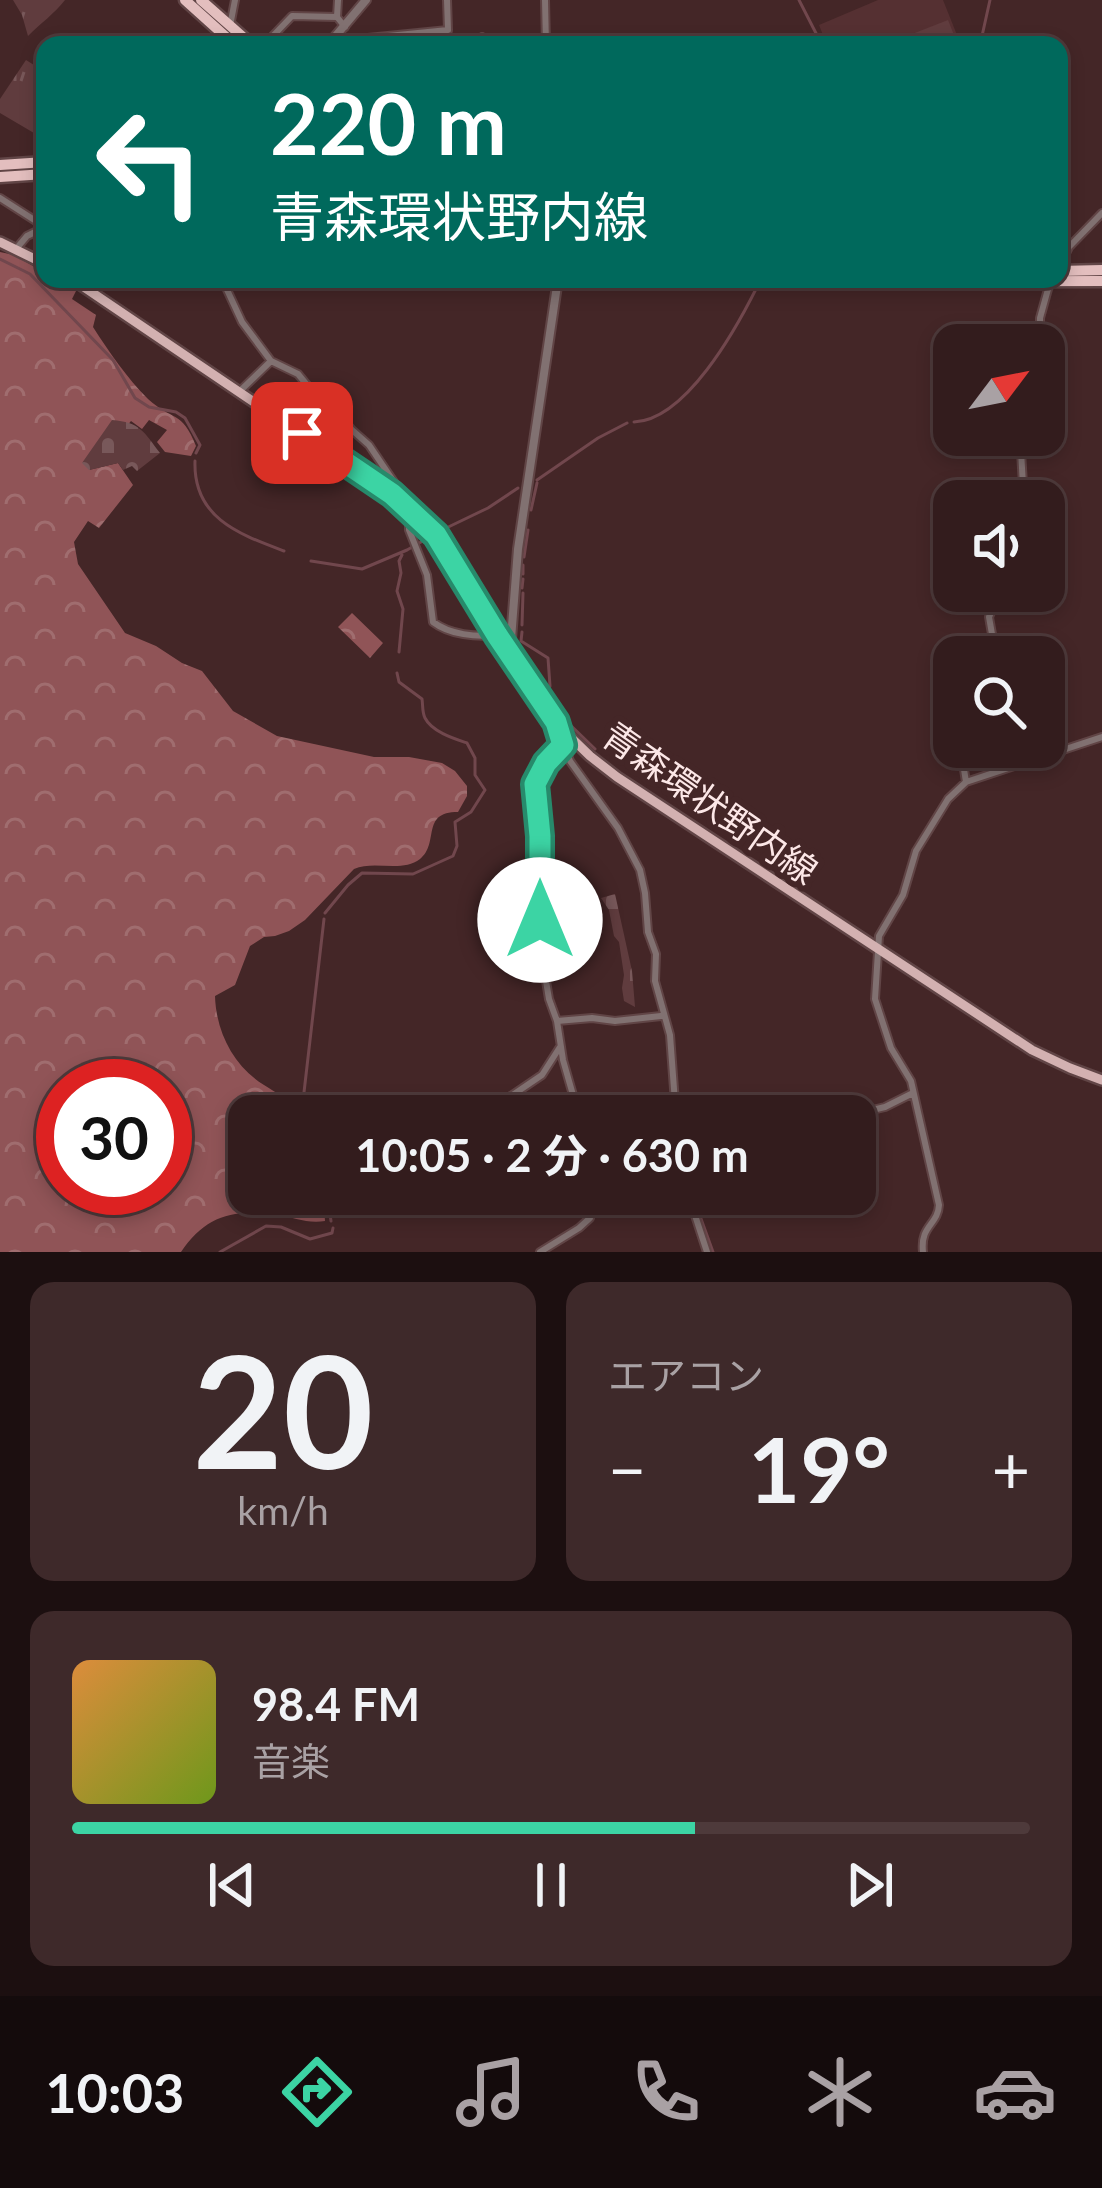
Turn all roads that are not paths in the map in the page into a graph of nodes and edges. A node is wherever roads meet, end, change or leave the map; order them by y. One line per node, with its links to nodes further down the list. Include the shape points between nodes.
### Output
1 (185, 0): 10 (highway)
2 (201, 0): 11 (highway)
3 (236, 0): 12 (street)
4 (338, 0): 8 (street)
5 (366, 0): 9 (street)
6 (446, 0): 14 (street, via 448,30)
7 (545, 0): 15 (street)
8 (337, 17): 9 (street); 13 (street, via 292,16)
9 (341, 35)
10 (227, 36)
11 (228, 36)
12 (230, 36)
13 (272, 36)
14 (388, 36)
15 (546, 36)
16 (36, 163): 17 (highway)
17 (0, 165)
18 (36, 175): 19 (highway)
19 (0, 177)
20 (0, 198): 22 (street)
21 (1102, 213): 25 (street)
22 (36, 221)
23 (36, 232): 26 (street)
24 (0, 242): 26 (main road)
25 (1070, 247): 27 (street)
26 (16, 249): 28 (main road)
27 (1068, 251)
28 (36, 259)
29 (1102, 270): 30 (highway)
30 (1068, 274)
31 (1068, 277): 32 (highway)
32 (1102, 281)
33 (86, 288): 39 (main road, 青森環状野内線)
34 (226, 288): 38 (street)
35 (557, 288): 42 (street)
36 (1050, 288): 37 (street)
37 (1040, 324)
38 (271, 362): 39 (street); 40 (street, via 298,374 336,410)
39 (240, 391): 40 (main road, 青森環状野内線)
40 (405, 504): 41 (main road, 青森環状野内線, via 436,535); 41 (street, via 433,622)
41 (497, 635): 42 (main road, 青森環状野内線)
42 (510, 654): 43 (main road, 青森環状野内線)
43 (556, 722): 45 (street); 48 (main road, 青森環状野内線, via 617,777)
44 (1102, 737): 47 (street)
45 (563, 745): 49 (street, via 640,871); 50 (street, via 535,784 540,932)
46 (964, 768): 47 (street)
47 (966, 782): 48 (street, via 916,851)
48 (878, 950): 52 (main road, 青森環状野内線, via 1032,1050); 53 (street, via 879,1016)
49 (663, 1016): 50 (street); 56 (street)
50 (557, 1021): 51 (street)
51 (560, 1047): 54 (street, via 542,1075); 55 (street)
52 (1102, 1080)
53 (913, 1094): 57 (street); 62 (street, via 939,1205)
54 (512, 1095)
55 (573, 1095)
56 (675, 1095)
57 (876, 1110)
58 (590, 1215): 60 (street)
59 (695, 1215): 61 (street)
60 (540, 1252)
61 (707, 1252)
62 (923, 1252)

